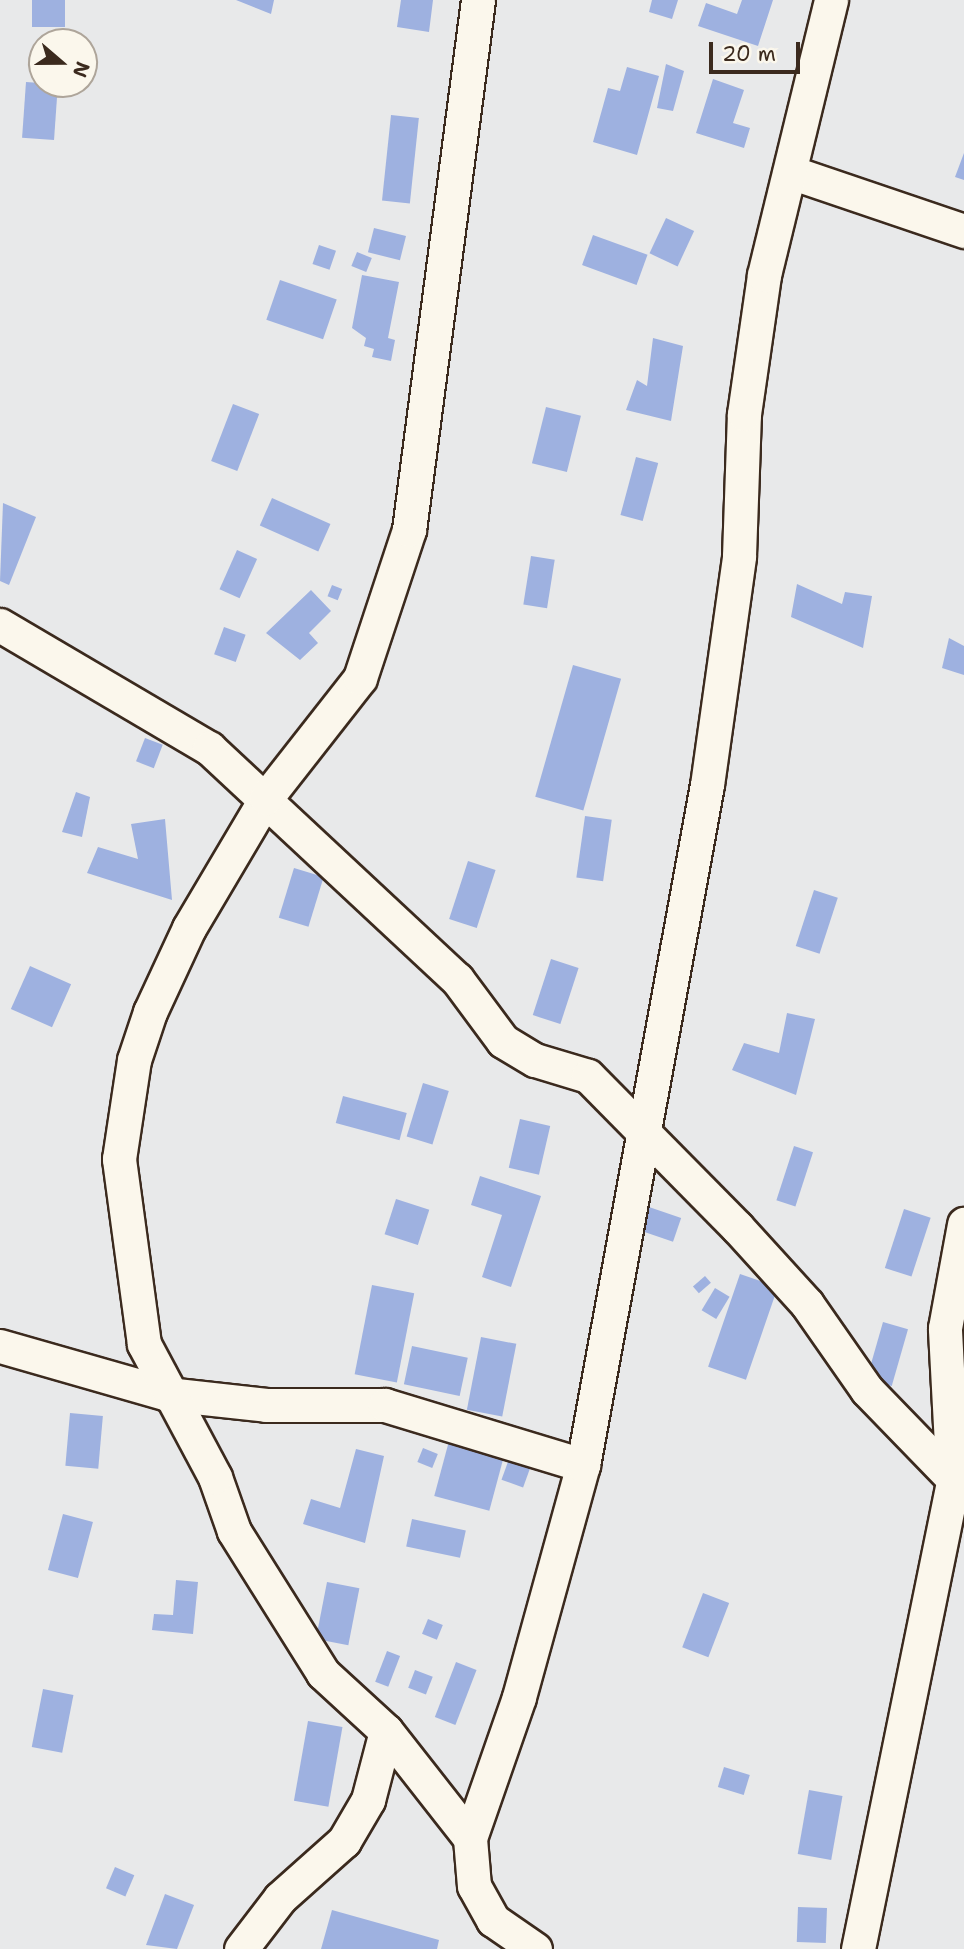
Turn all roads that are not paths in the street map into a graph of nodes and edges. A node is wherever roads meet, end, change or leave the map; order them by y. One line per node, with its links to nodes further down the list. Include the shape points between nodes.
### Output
1 (478, 0): 6 (street, via 409,530 360,678)
2 (831, 0): 3 (street)
3 (790, 172): 4 (street); 7 (street, via 764,275 744,414 739,556)
4 (964, 231)
5 (0, 625): 6 (street, via 209,748)
6 (265, 798): 7 (street, via 457,979 503,1041 535,1060 588,1076); 10 (street, via 189,928 134,1060 119,1159 144,1344)
7 (645, 1131): 11 (street); 12 (street, via 807,1304 867,1390)
8 (964, 1224): 12 (street, via 945,1328)
9 (0, 1346): 10 (street)
10 (167, 1394): 11 (street, via 266,1405 385,1405); 13 (street, via 285,1620 323,1673)
11 (583, 1465): 14 (street, via 519,1697)
12 (959, 1486): 17 (street)
13 (386, 1731): 14 (street); 15 (street, via 368,1800 344,1841 280,1898)
14 (470, 1838): 16 (street, via 474,1886 493,1920)
15 (241, 1949)
16 (535, 1949)
17 (858, 1949)

